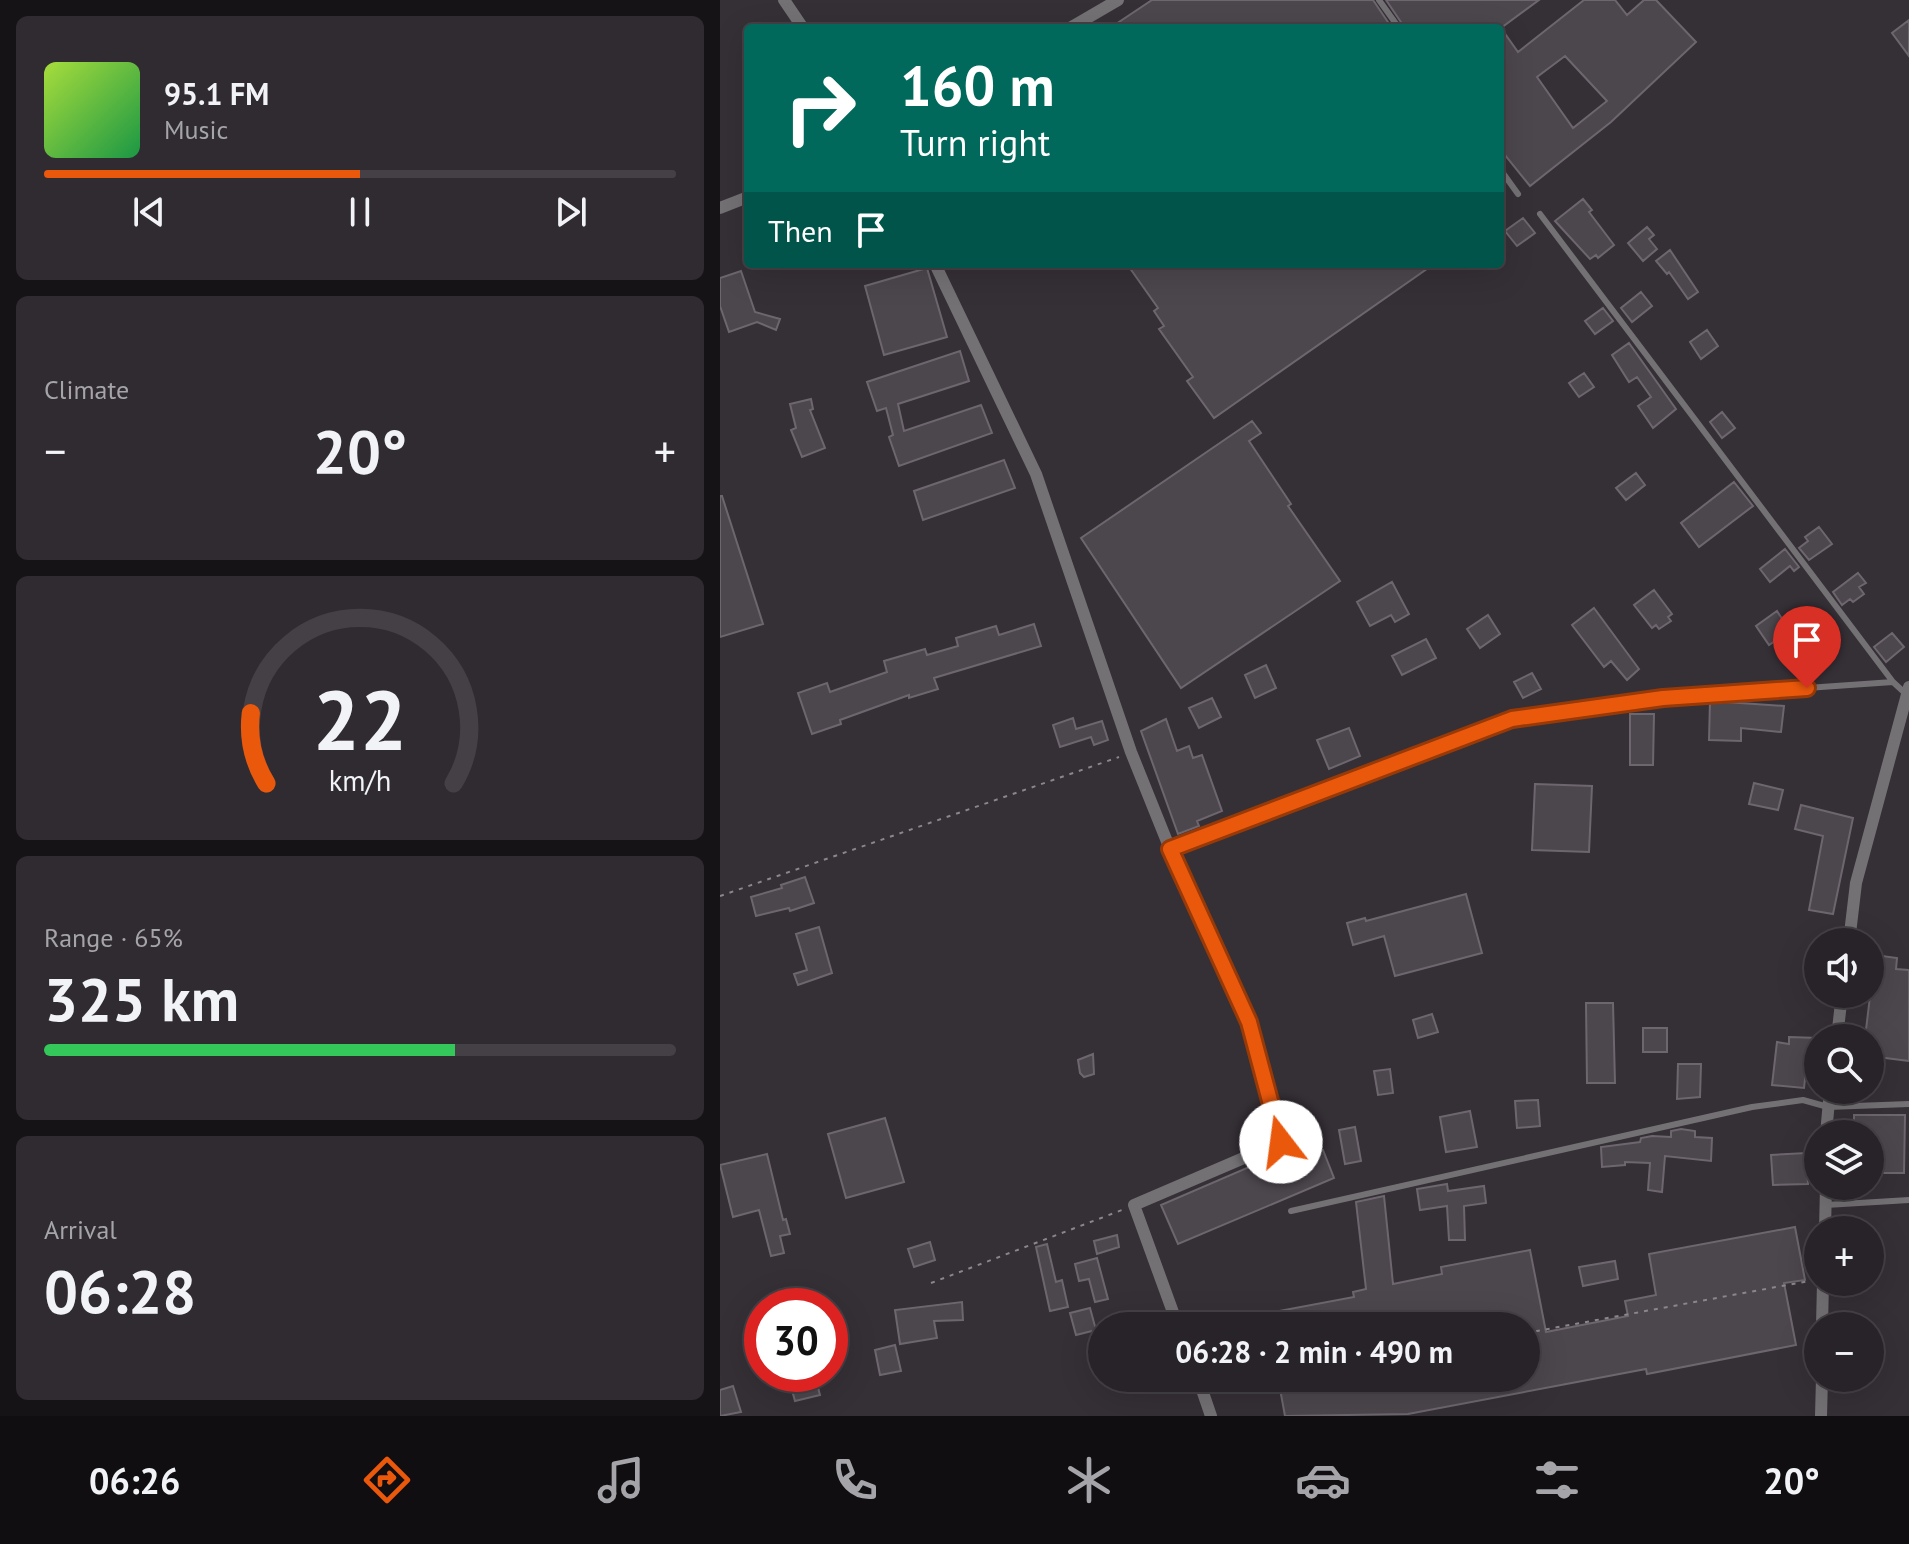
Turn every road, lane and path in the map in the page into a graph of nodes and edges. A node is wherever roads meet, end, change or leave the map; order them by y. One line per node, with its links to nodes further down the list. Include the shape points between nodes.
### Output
1 (784, 0): 4 (street)
2 (1118, 0): 5 (street)
3 (1379, 0): 6 (lane)
4 (800, 24)
5 (1077, 24)
6 (1396, 24)
7 (1504, 175): 8 (lane)
8 (1518, 194)
9 (744, 199): 10 (street)
10 (720, 208)
11 (1540, 214): 13 (lane)
12 (937, 268): 15 (street, via 1036,474)
13 (1893, 682): 14 (lane); 16 (lane, via 1663,698 1512,719)
14 (1908, 690): 18 (street, via 1856,883)
15 (1131, 752): 16 (street); 17 (path)
16 (1170, 849): 25 (street, via 1249,1022 1281,1142)
17 (720, 896)
18 (1851, 928)
19 (1828, 1104): 21 (street)
20 (1909, 1104): 21 (lane)
21 (1828, 1107): 22 (street); 27 (lane, via 1803,1100 1752,1107)
22 (1827, 1120)
23 (1826, 1200): 26 (street)
24 (1909, 1200): 26 (lane)
25 (1134, 1205): 29 (path); 31 (street)
26 (1826, 1205): 28 (street)
27 (1291, 1211)
28 (1826, 1216)
29 (931, 1283)
30 (1804, 1284): 32 (path)
31 (1173, 1312)
32 (1540, 1331)
33 (1203, 1392): 35 (street)
34 (1822, 1392): 36 (street)
35 (1211, 1416)
36 (1821, 1416)

